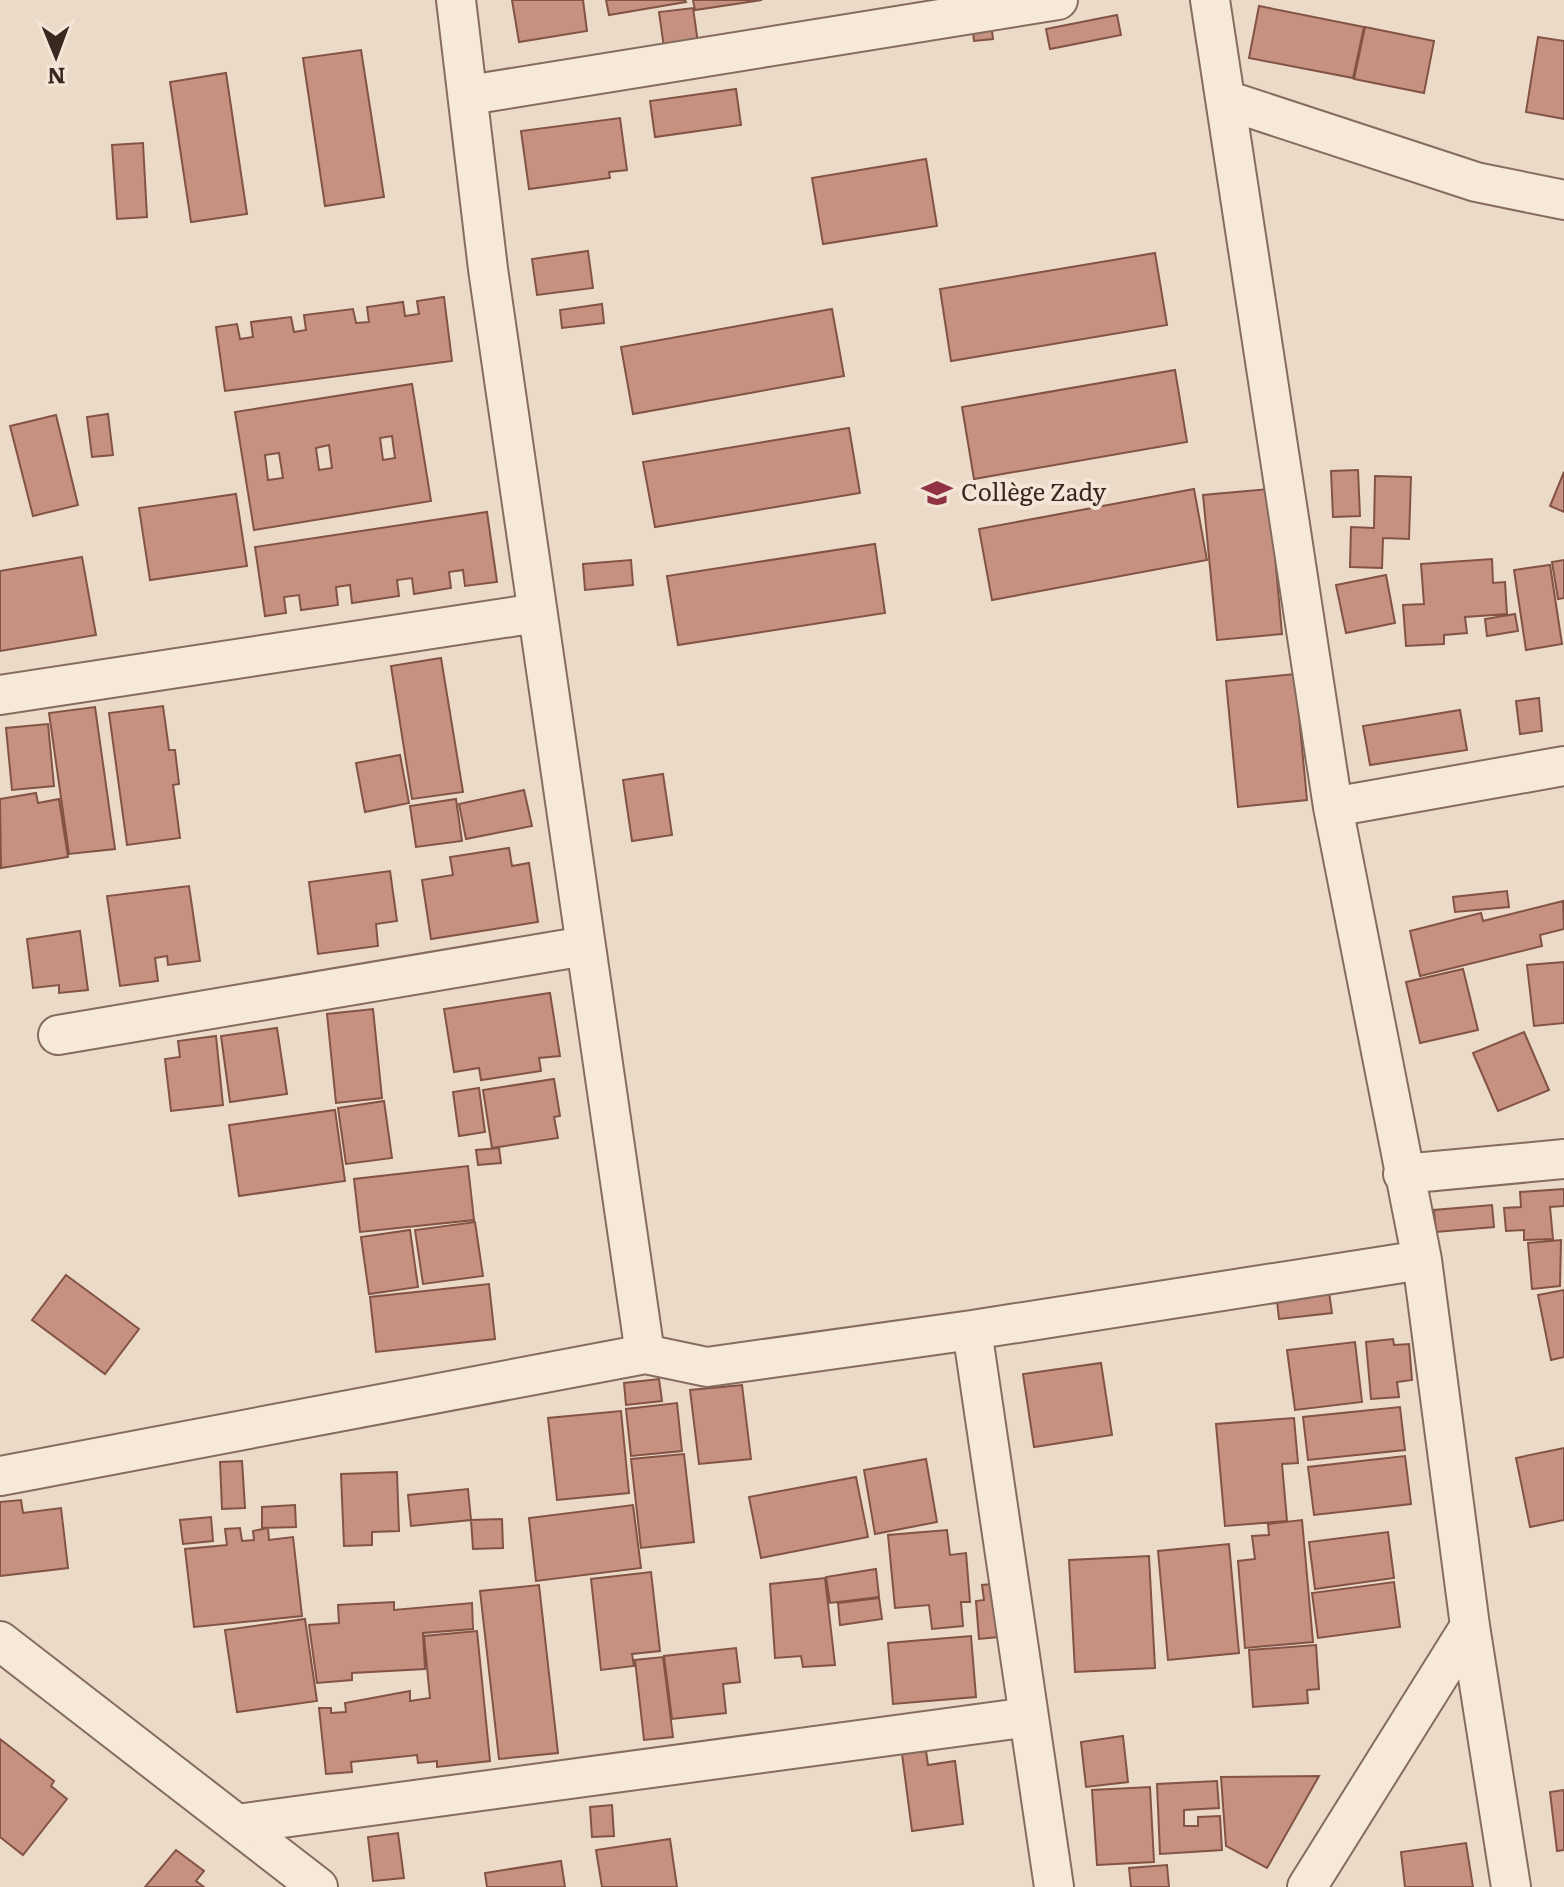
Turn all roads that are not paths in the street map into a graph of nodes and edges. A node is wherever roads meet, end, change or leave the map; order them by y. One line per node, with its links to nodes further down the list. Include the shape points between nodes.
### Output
1 (456, 0): 5 (street)
2 (1058, 0): 4 (street)
3 (1210, 0): 6 (street)
4 (857, 16): 5 (street)
5 (469, 95): 8 (street)
6 (1226, 100): 7 (street, via 1476,182); 11 (street)
7 (1564, 200)
8 (537, 613): 9 (street); 12 (street)
9 (0, 695)
10 (1564, 766): 11 (street)
11 (1333, 807): 15 (street)
12 (585, 946): 13 (street); 18 (street)
13 (58, 1035)
14 (1564, 1159): 15 (street)
15 (1403, 1174): 16 (street)
16 (1422, 1260): 17 (street); 20 (street)
17 (972, 1330): 18 (street, via 707,1367); 22 (street)
18 (645, 1354): 19 (street)
19 (0, 1476)
20 (1470, 1626): 26 (street); 27 (street)
21 (0, 1641): 23 (street)
22 (1029, 1717): 23 (street); 25 (street)
23 (237, 1824): 24 (street)
24 (318, 1887)
25 (1054, 1887)
26 (1307, 1887)
27 (1511, 1887)

